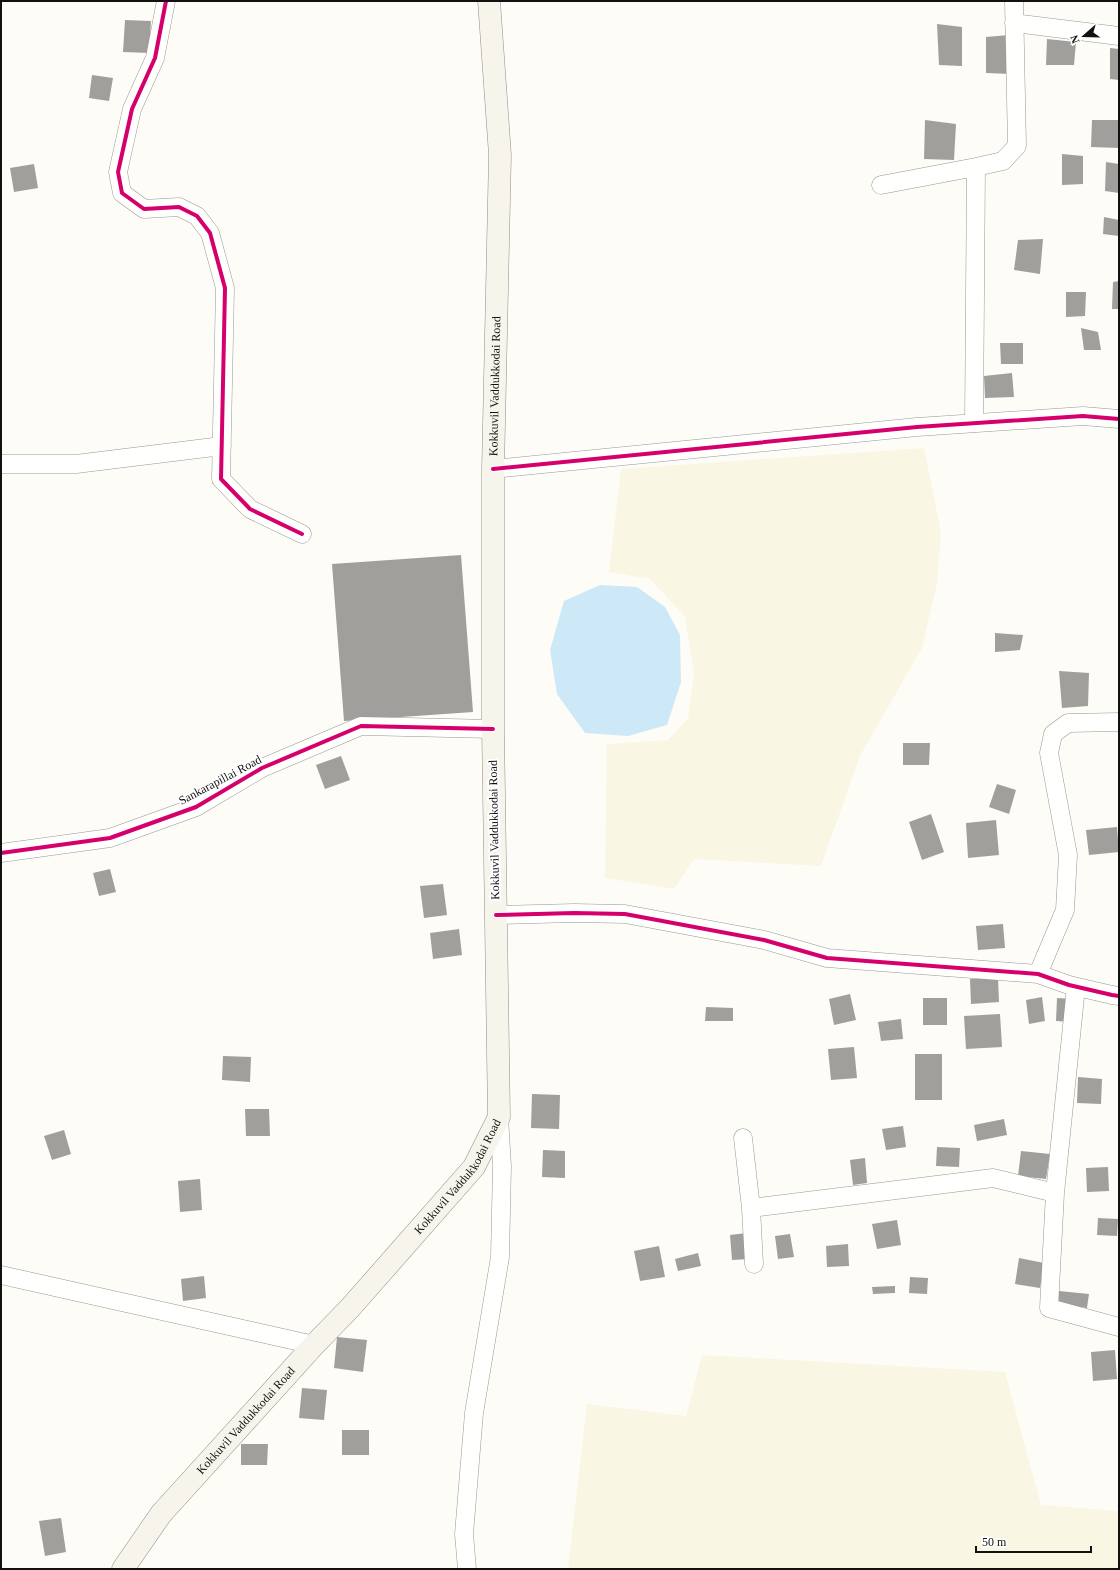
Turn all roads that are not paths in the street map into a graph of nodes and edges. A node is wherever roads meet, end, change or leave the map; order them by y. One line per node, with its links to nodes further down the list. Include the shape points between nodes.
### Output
1 (166, 1): 10 (street, via 155,58 132,109 118,172 122,194 144,209 179,207 197,216 210,233 225,288)
2 (490, 1): 12 (main road, Kokkuvil Vaddukkodai Road, via 500,155)
3 (1014, 1): 4 (street)
4 (1014, 23): 5 (street); 6 (street, via 1017,146 1003,161)
5 (1119, 36)
6 (976, 168): 7 (street); 9 (street)
7 (881, 185)
8 (1119, 418): 9 (street, via 1083,416)
9 (974, 423): 12 (street)
10 (222, 446): 11 (street, via 76,464); 13 (street, via 221,479 250,509)
11 (1, 464)
12 (493, 469): 15 (main road, Kokkuvil Vaddukkodai Road)
13 (302, 534)
14 (1119, 722): 18 (street, via 1068,723 1053,734 1049,753 1068,855 1065,910)
15 (493, 729): 16 (street, Sankarapillai Road, via 361,726 262,768 196,807 110,838); 17 (main road, Kokkuvil Vaddukkodai Road)
16 (1, 853)
17 (496, 915): 18 (street, via 625,914 764,940 827,958); 21 (main road, Kokkuvil Vaddukkodai Road)
18 (1038, 974): 19 (street)
19 (1076, 987): 20 (street); 23 (street)
20 (1119, 996)
21 (498, 1117): 28 (main road, Kokkuvil Vaddukkodai Road, via 474,1167 350,1308); 30 (street, via 502,1166 500,1257 474,1413 464,1534)
22 (743, 1138): 24 (street)
23 (1055, 1193): 24 (street, via 992,1178); 27 (street, via 1049,1308)
24 (751, 1208): 25 (street)
25 (754, 1264)
26 (1, 1275): 28 (street)
27 (1119, 1327)
28 (314, 1345): 29 (main road, Kokkuvil Vaddukkodai Road, via 161,1514)
29 (123, 1569)
30 (467, 1569)

